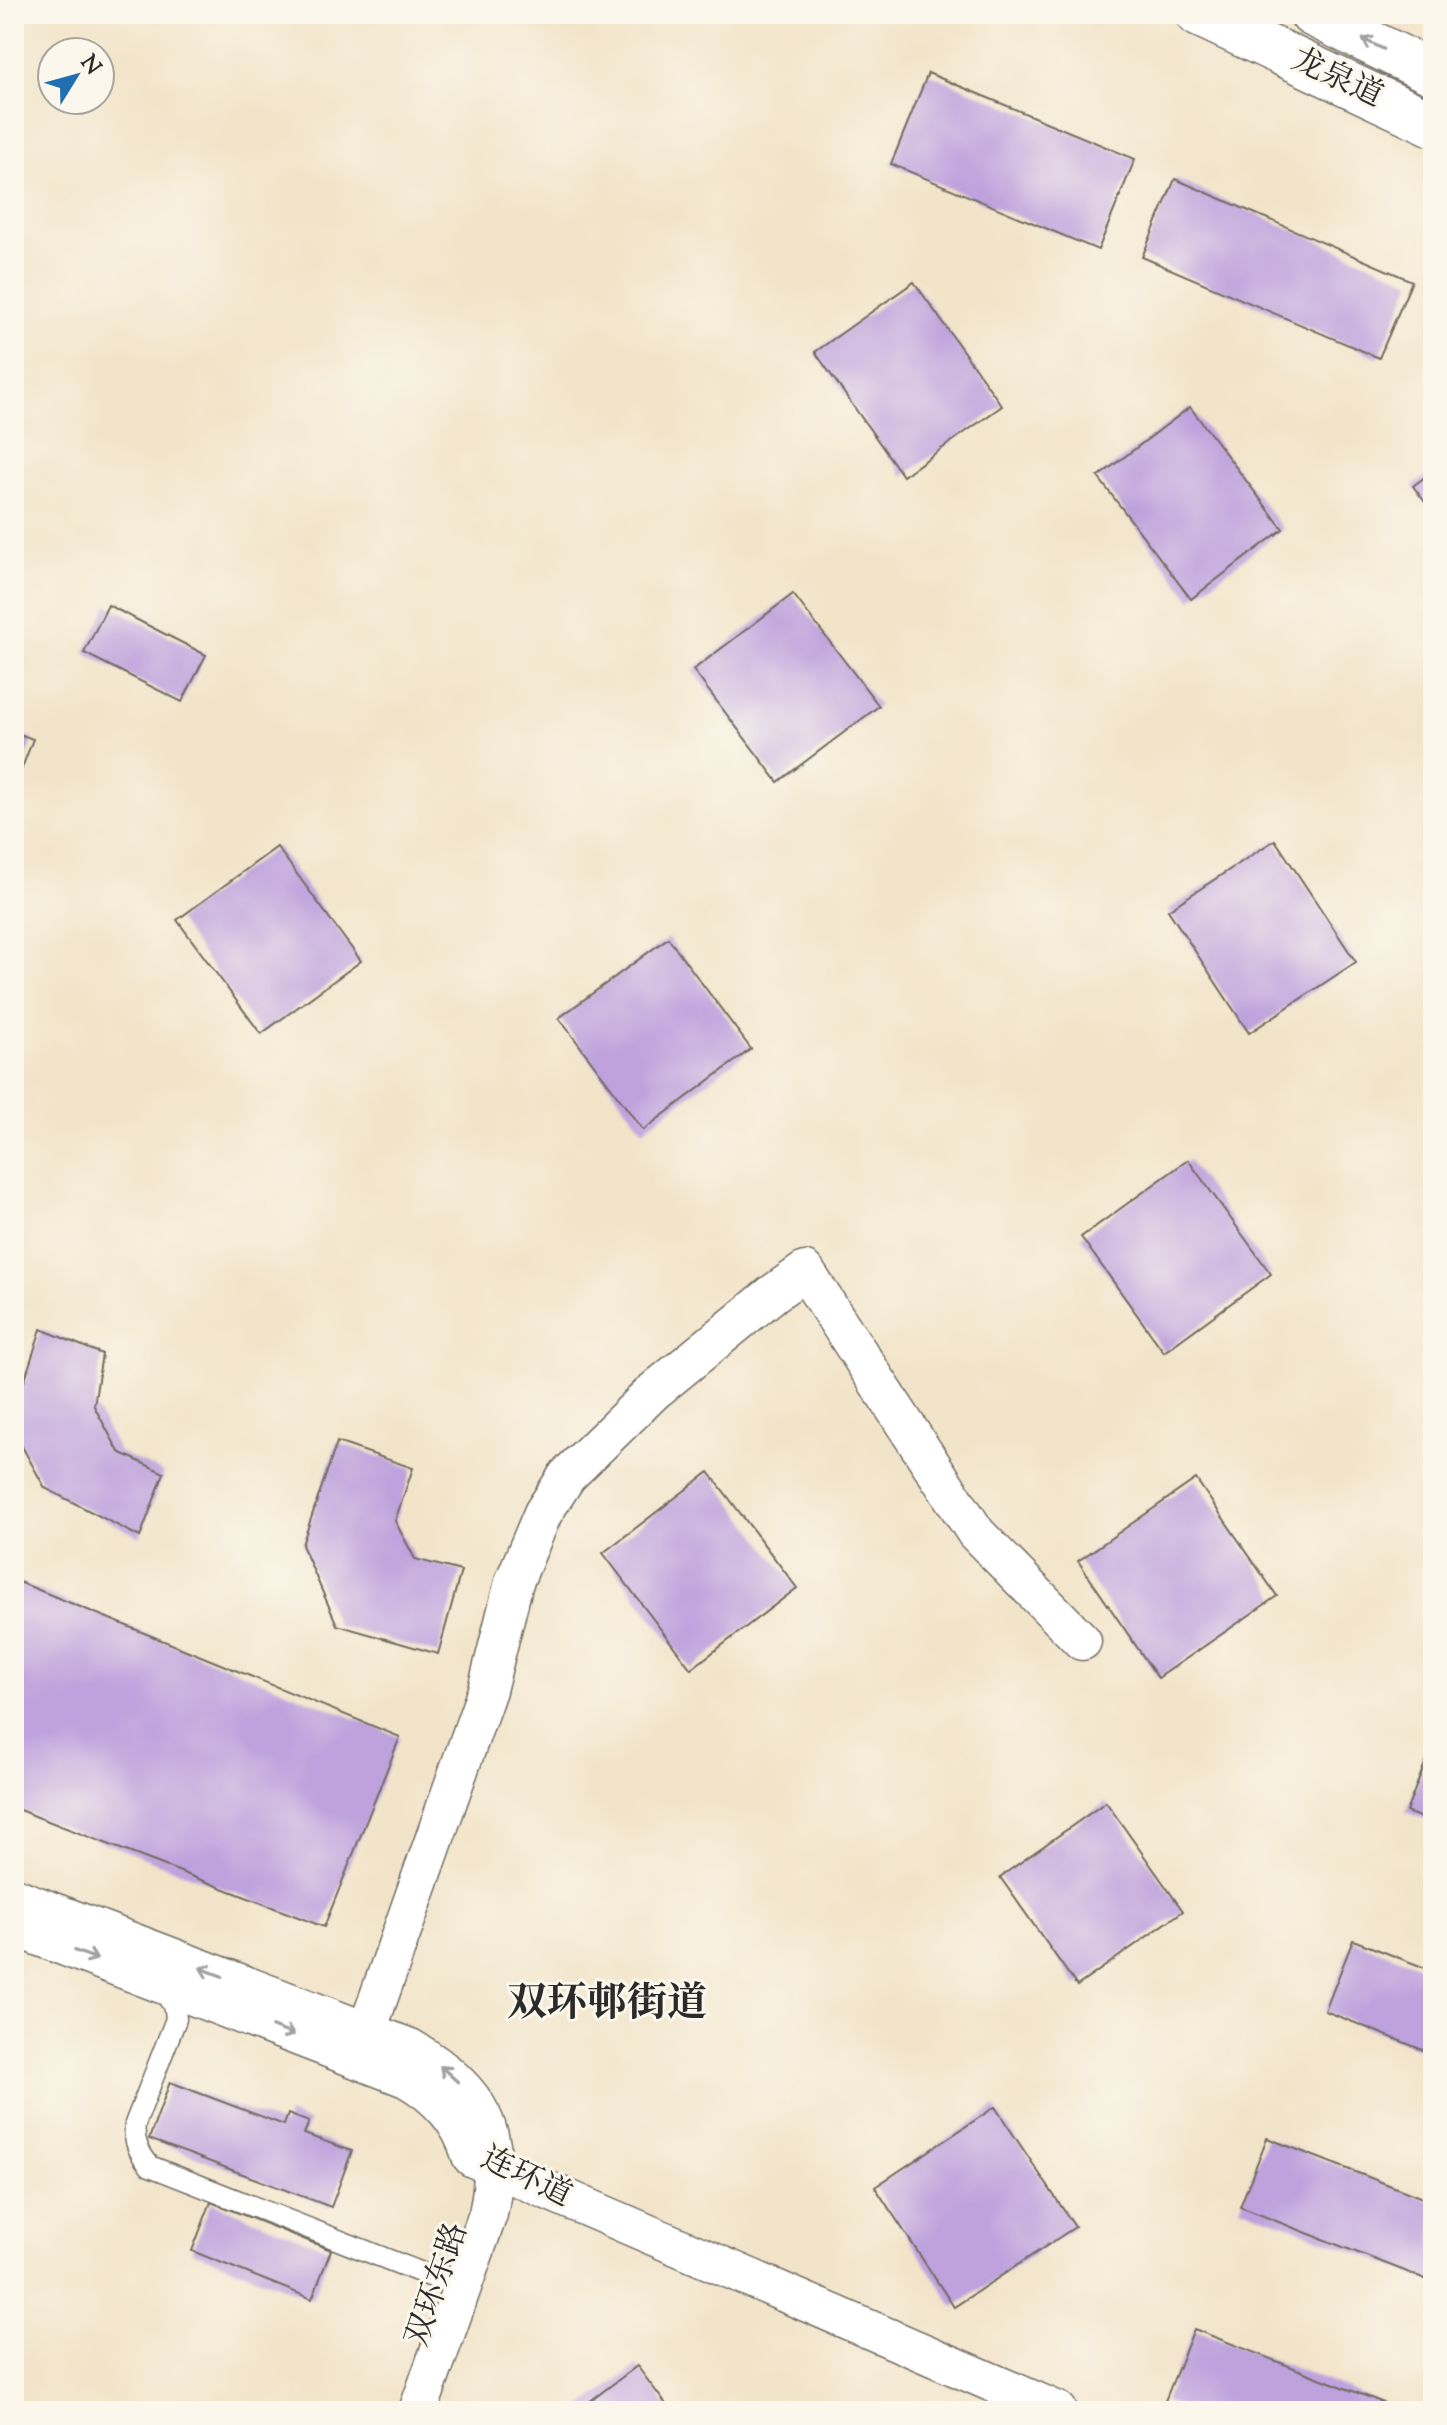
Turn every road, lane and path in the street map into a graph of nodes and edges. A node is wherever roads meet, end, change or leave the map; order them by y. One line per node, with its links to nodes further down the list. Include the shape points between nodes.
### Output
1 (1198, 14): 4 (street, 龙泉道)
2 (1312, 14): 3 (street, 龙泉道, one-way to 2)
3 (1433, 73)
4 (1433, 124)
5 (1082, 1641): 9 (street, via 976,1533 805,1271 654,1391 567,1476 543,1513 514,1582 487,1690)
6 (14, 1897): 9 (street, one-way to 6)
7 (14, 1927): 8 (street, one-way to 8)
8 (158, 1982): 9 (street, one-way to 9); 11 (lane, via 176,2019 135,2124 139,2152 150,2166)
9 (362, 2045): 10 (street, 双环东路, via 410,2048 463,2087 489,2134)
10 (482, 2162): 11 (street, 双环东路, via 493,2189 488,2214); 14 (street, 连环道)
11 (454, 2272): 12 (street, 双环东路); 13 (street, 双环东路)
12 (395, 2411)
13 (418, 2411)
14 (1058, 2411)

